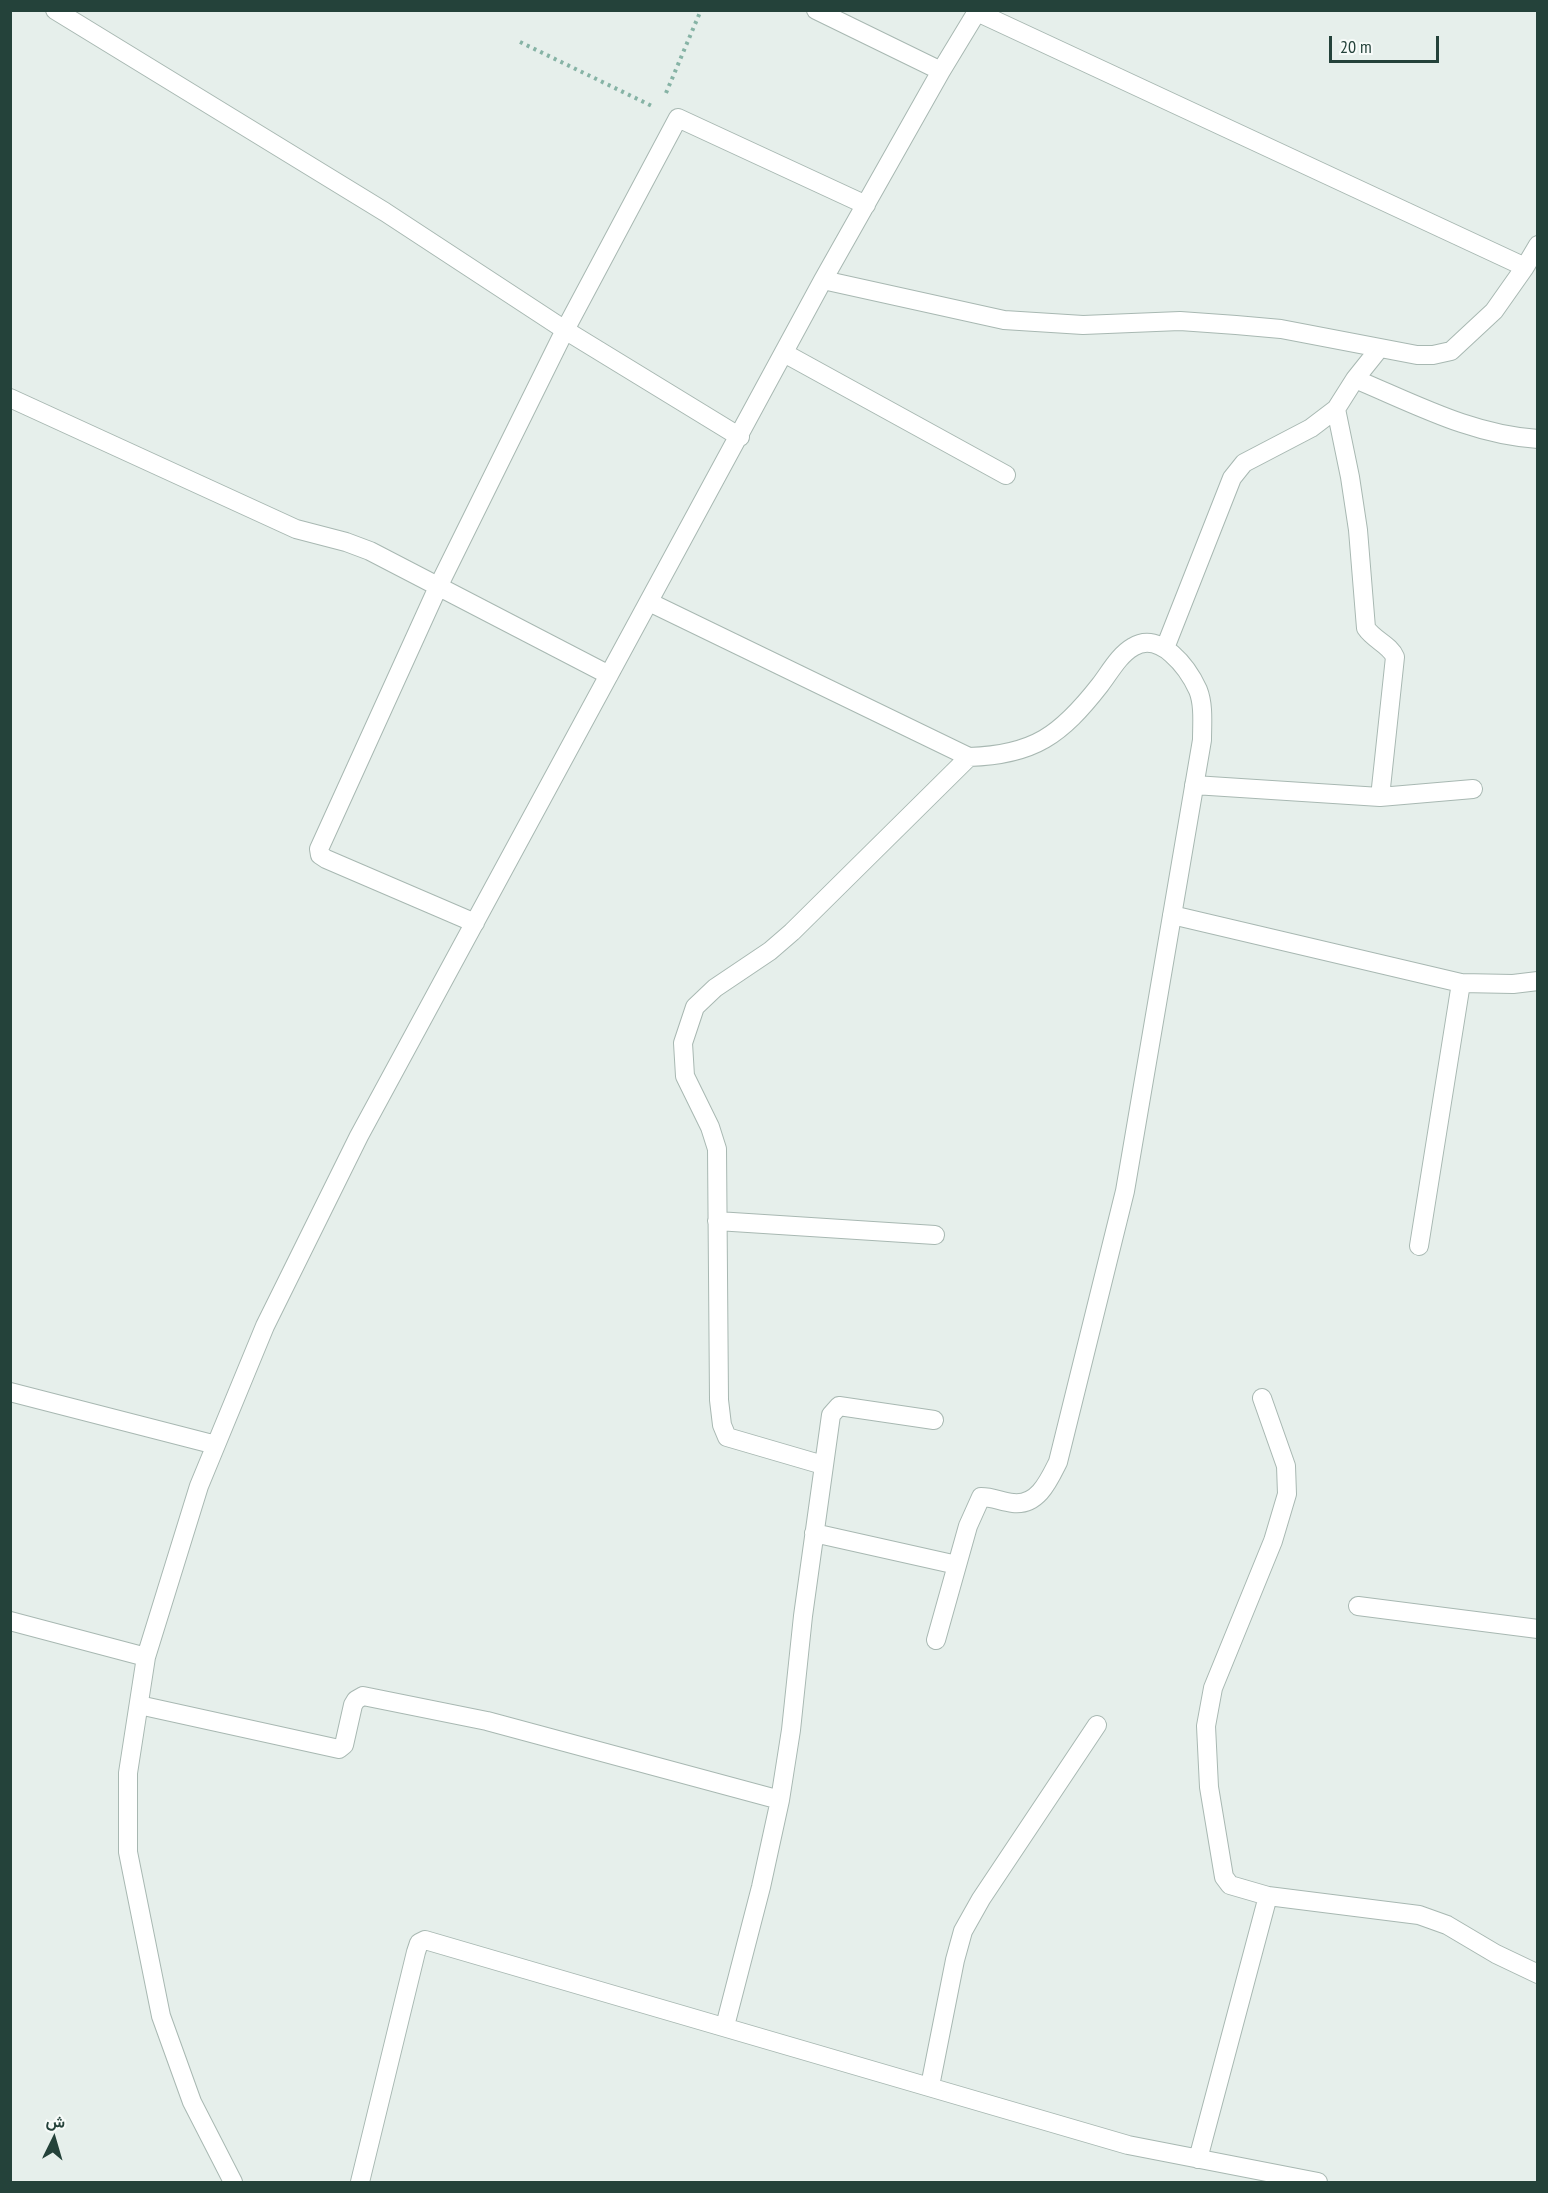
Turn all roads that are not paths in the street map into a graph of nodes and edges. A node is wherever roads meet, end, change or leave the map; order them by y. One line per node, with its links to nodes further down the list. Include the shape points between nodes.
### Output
1 (55, 10): 9 (street, via 385,212)
2 (816, 10): 4 (street)
3 (978, 11): 4 (street); 7 (street)
4 (941, 71): 5 (street)
5 (866, 205): 8 (street); 9 (street, via 678,118)
6 (1538, 245): 7 (street)
7 (1525, 267): 10 (street, via 1494,311 1451,351 1417,355)
8 (823, 280): 10 (street, via 1004,320 1083,325 1179,321 1236,325 1281,329); 11 (street)
9 (565, 330): 15 (street); 18 (street)
10 (1379, 349): 12 (street)
11 (784, 353): 15 (street); 17 (street)
12 (1355, 379): 14 (street); 16 (street, via 1469,427)
13 (10, 398): 18 (street, via 296,529 370,551)
14 (1336, 409): 20 (street, via 1311,428 1244,463 1232,478); 25 (street, via 1358,530 1366,628 1395,657)
15 (740, 437): 19 (street)
16 (1538, 439)
17 (1006, 475)
18 (438, 586): 21 (street); 27 (street, via 319,849 326,859)
19 (649, 602): 21 (street); 22 (street)
20 (1165, 648): 22 (street, via 1144,642 1133,647 1078,713 1046,738 1018,752); 23 (street, via 1198,691 1202,740)
21 (609, 675): 27 (street)
22 (969, 757): 30 (street, via 792,932 695,1006 684,1043 685,1076 717,1149)
23 (1194, 785): 25 (street); 26 (street)
24 (1473, 789): 25 (street)
25 (1380, 797)
26 (1172, 915): 29 (street); 39 (street, via 1125,1191 1058,1462 1048,1483 1036,1497 1023,1504 981,1497)
27 (475, 923): 36 (street, via 319,1214 265,1326)
28 (1538, 981): 29 (street)
29 (1461, 983): 32 (street)
30 (717, 1221): 31 (street); 37 (street, via 719,1400 724,1432 727,1437)
31 (934, 1236)
32 (1419, 1246)
33 (10, 1392): 36 (street)
34 (1262, 1398): 48 (street, via 1286,1466 1287,1494 1273,1541 1213,1688 1206,1726 1209,1787 1224,1877 1230,1885)
35 (934, 1420): 37 (street, via 839,1406 831,1415)
36 (216, 1445): 44 (street, via 199,1486)
37 (823, 1465): 38 (street)
38 (814, 1533): 39 (street); 47 (street)
39 (957, 1565): 43 (street)
40 (1358, 1605): 42 (street)
41 (10, 1621): 44 (street)
42 (1538, 1629)
43 (936, 1640)
44 (146, 1658): 45 (street)
45 (139, 1705): 47 (street, via 339,1749 344,1745 353,1705 363,1696 487,1721); 53 (street, via 128,1773 128,1852 145,1942 161,2016 188,2091)
46 (1097, 1725): 51 (street, via 963,1931)
47 (780, 1800): 50 (street)
48 (1268, 1896): 49 (street, via 1419,1915 1447,1925); 52 (street)
49 (1538, 1974)
50 (725, 2026): 51 (street); 54 (street, via 425,1940 416,1952)
51 (930, 2086): 52 (street, via 1128,2145)
52 (1198, 2159): 55 (street)
53 (233, 2182)
54 (360, 2182)
55 (1318, 2182)

